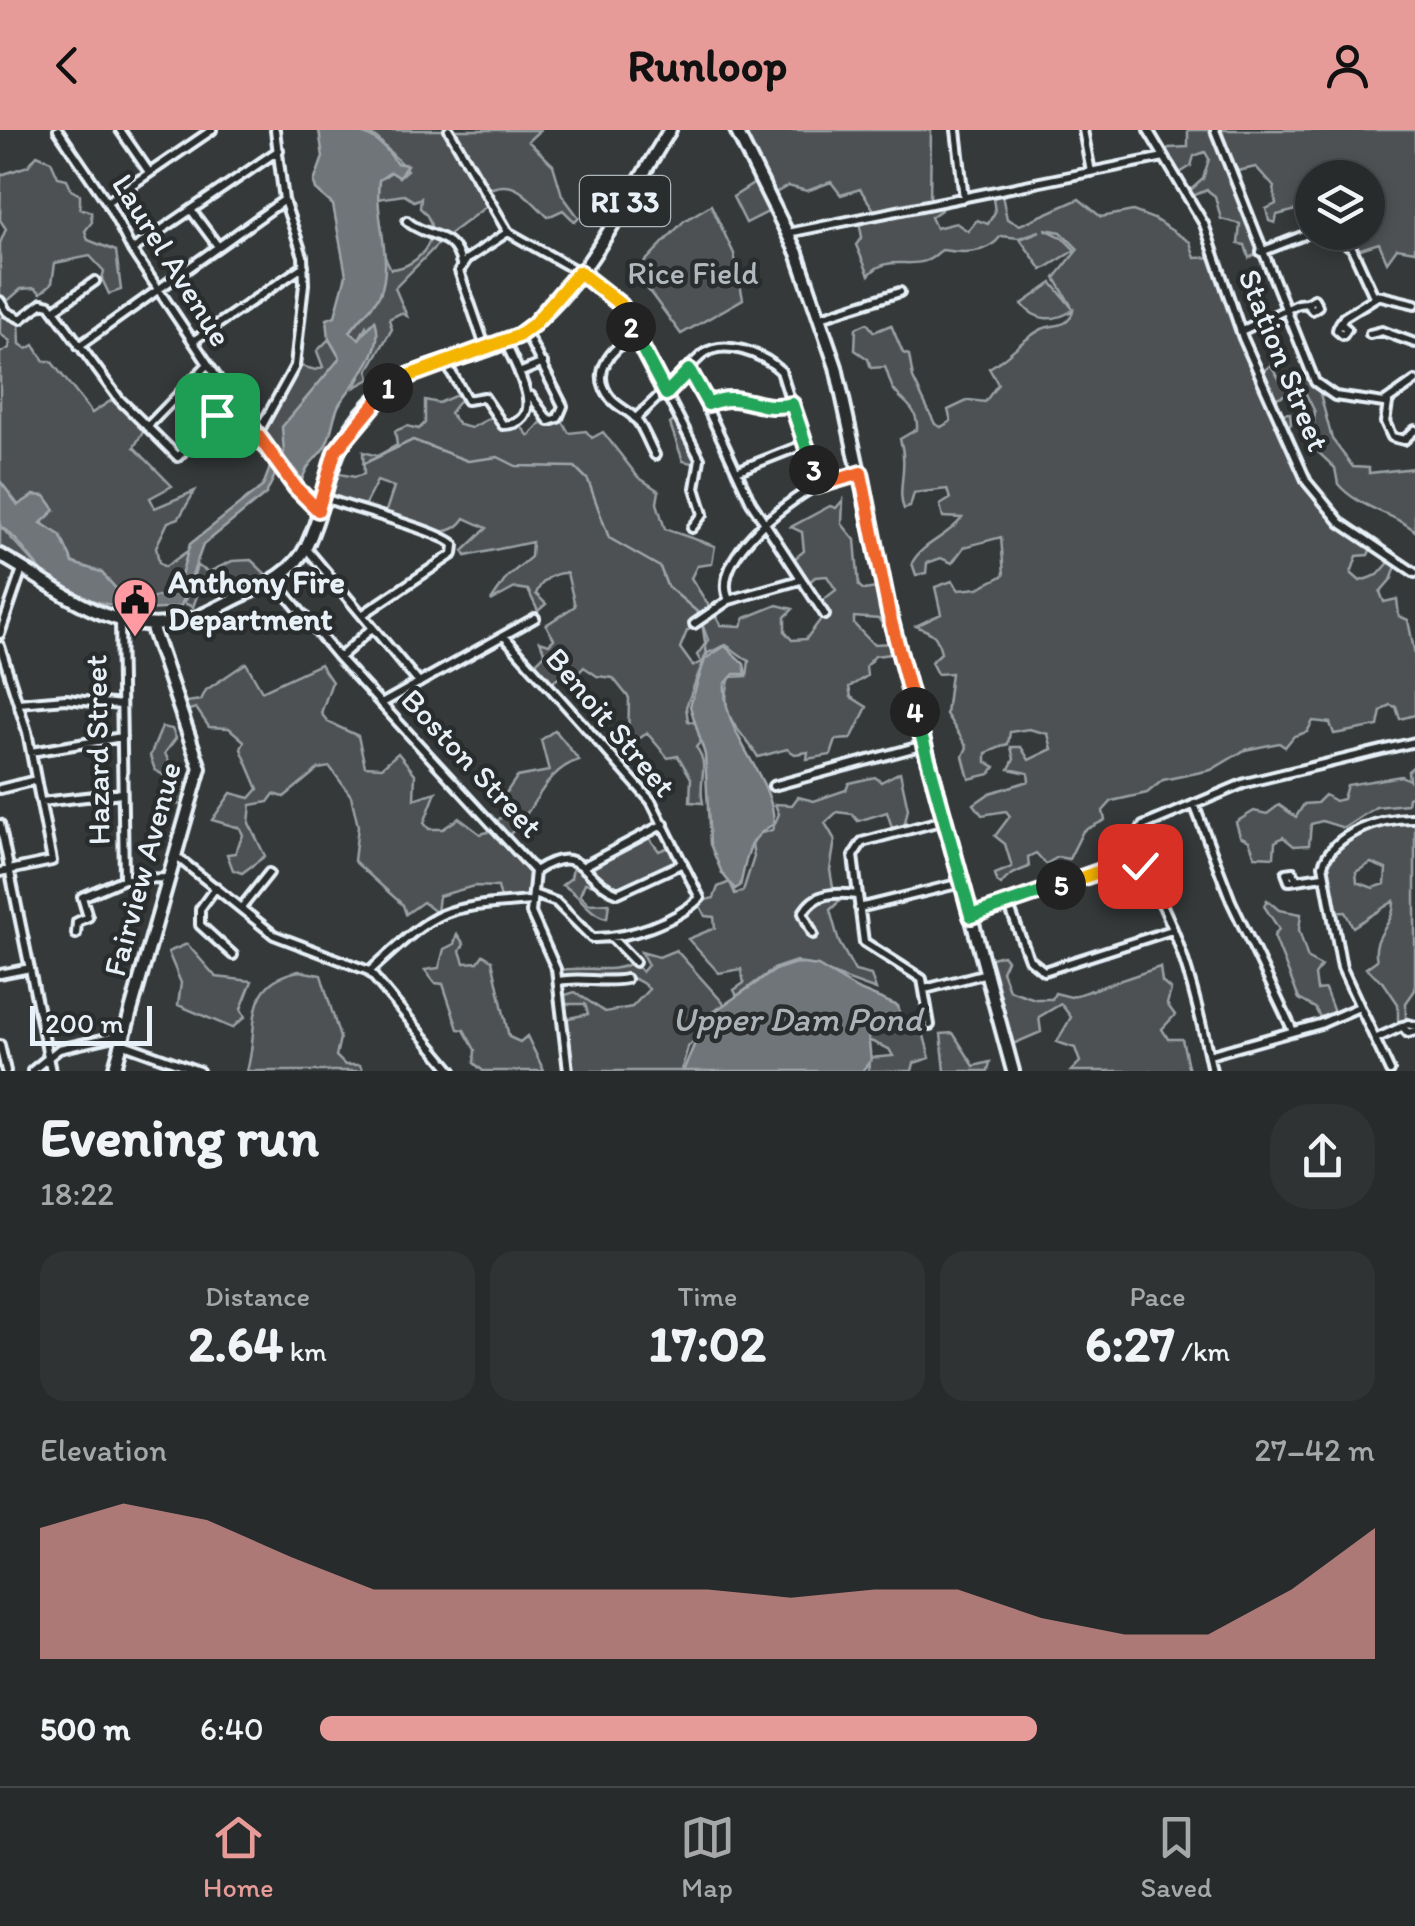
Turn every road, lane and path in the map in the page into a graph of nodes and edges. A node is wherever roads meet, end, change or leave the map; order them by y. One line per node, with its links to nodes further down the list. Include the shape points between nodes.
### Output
1 (58, 130): 18 (street, Laurel Avenue)
2 (120, 130): 14 (street)
3 (212, 130): 14 (street)
4 (276, 130): 12 (street)
5 (449, 130): 21 (street)
6 (670, 130): 30 (main road, RI 33)
7 (736, 130): 22 (main road)
8 (956, 130): 16 (street)
9 (1083, 130): 15 (street)
10 (1148, 130): 13 (street, Station Street)
11 (1213, 130): 27 (street)
12 (279, 150): 17 (street); 19 (street)
13 (1164, 157): 15 (street); 43 (street, Station Street, via 1206,230)
14 (149, 172): 18 (street)
15 (1092, 172): 16 (street)
16 (964, 198): 22 (street)
17 (284, 200): 24 (street); 29 (street)
18 (107, 202): 25 (street, Laurel Avenue)
19 (190, 210): 24 (street); 25 (street)
20 (407, 221): 28 (street, via 442,236 458,250)
21 (508, 232): 28 (street); 30 (street)
22 (788, 233): 40 (main road)
23 (1295, 239): 27 (street)
24 (217, 246): 32 (street)
25 (132, 250): 32 (street, Laurel Avenue)
26 (1353, 250): 34 (street)
27 (1262, 252): 39 (street)
28 (461, 265): 50 (street)
29 (304, 266): 46 (street); 66 (street, via 294,366)
30 (579, 272): 42 (main road, RI 33); 45 (street, via 621,305)
31 (95, 281): 38 (street)
32 (157, 287): 46 (street, Laurel Avenue); 49 (street)
33 (900, 292): 40 (street)
34 (1376, 297): 36 (street); 41 (street)
35 (0, 301): 38 (street, via 21,319 42,303)
36 (1413, 301)
37 (1307, 303): 39 (street)
38 (54, 310): 49 (street)
39 (1284, 312): 43 (street); 60 (street, via 1318,386 1335,396)
40 (821, 317): 70 (main road)
41 (1340, 323)
42 (525, 331): 47 (main road, RI 33); 52 (street)
43 (1241, 331): 79 (street, Station Street, via 1315,493 1350,531)
44 (1370, 334): 48 (street, via 1382,331)
45 (635, 336): 58 (street); 63 (street, via 610,353 602,374 608,396)
46 (193, 340): 53 (street, Laurel Avenue)
47 (506, 342): 50 (main road, RI 33); 55 (street)
48 (1415, 343)
49 (79, 346): 64 (street)
50 (486, 349): 51 (main road, RI 33)
51 (446, 363): 57 (street, via 466,400 484,396 503,425 526,414); 72 (main road, RI 33, via 403,378 372,403 335,452)
52 (543, 363): 55 (street); 57 (street, via 563,406 558,418 542,416)
53 (208, 364): 59 (street, Laurel Avenue); 64 (street)
54 (689, 370): 58 (street); 61 (street); 62 (street, via 712,347 735,348 773,364)
55 (518, 373): 57 (street)
56 (1413, 385): 60 (street)
57 (525, 386)
58 (666, 394): 63 (street); 75 (street, via 700,459 696,488 703,514)
59 (232, 400): 64 (street, via 178,457); 66 (street, Laurel Avenue)
60 (1388, 403): 65 (street, via 1392,437 1404,440)
61 (708, 404): 62 (street, via 732,396 764,409); 69 (street)
62 (792, 404): 67 (street)
63 (636, 419): 68 (street)
64 (146, 427)
65 (1415, 430)
66 (258, 435): 73 (street, Laurel Avenue)
67 (806, 444): 69 (street); 71 (street)
68 (655, 454)
69 (739, 470): 74 (street)
70 (861, 473): 71 (street); 100 (main road)
71 (817, 486): 74 (street)
72 (322, 497): 73 (main road, RI 33); 83 (street, via 441,534 454,546 454,554)
73 (318, 510): 76 (main road, RI 33)
74 (765, 524): 81 (street); 82 (street, via 728,568)
75 (692, 528)
76 (306, 548): 80 (main road, RI 33); 83 (street)
77 (0, 555): 78 (main road, RI 33)
78 (22, 568): 86 (main road, RI 33, via 74,602); 90 (street)
79 (1415, 573)
80 (274, 580): 88 (main road, RI 33, via 197,616); 93 (street, Boston Street)
81 (800, 580): 82 (street); 84 (street)
82 (729, 600): 87 (street)
83 (362, 615): 89 (street)
84 (825, 615)
85 (535, 618): 91 (street)
86 (120, 620): 88 (main road, RI 33); 97 (street, Hazard Street)
87 (694, 624)
88 (151, 625): 112 (main road, Fairview Avenue, via 200,768)
89 (372, 628): 93 (street); 94 (street)
90 (0, 634)
91 (504, 636): 94 (street); 111 (street, Benoit Street)
92 (0, 646): 95 (street)
93 (339, 658): 96 (street, Boston Street)
94 (419, 683): 96 (street)
95 (18, 703): 97 (street); 101 (street)
96 (382, 704): 117 (street, Boston Street)
97 (121, 705): 98 (street, Hazard Street)
98 (122, 737): 101 (street); 105 (street, Hazard Street)
99 (1415, 742): 107 (street, via 1272,774)
100 (924, 745): 103 (street); 109 (main road)
101 (31, 752): 102 (street)
102 (36, 780): 104 (street); 106 (street)
103 (773, 786)
104 (0, 789)
105 (122, 794): 106 (street); 122 (street, Hazard Street)
106 (41, 802): 116 (street, via 52,861)
107 (1194, 804): 113 (street, via 1143,826); 148 (street)
108 (1415, 818): 120 (street, via 1392,818 1338,840)
109 (944, 820): 124 (main road); 126 (street, via 862,842 854,856)
110 (0, 824): 116 (street)
111 (664, 824): 114 (street, Benoit Street); 115 (street)
112 (176, 856): 121 (main road, Fairview Avenue); 125 (street)
113 (1127, 857): 128 (street); 132 (street, via 1146,876)
114 (682, 863): 115 (street, via 618,893); 135 (street, Benoit Street, via 700,898 637,932)
115 (586, 865): 117 (street, via 566,858)
116 (10, 870): 118 (street); 138 (street)
117 (536, 871): 127 (street, Boston Street)
118 (0, 872)
119 (270, 873): 129 (street)
120 (1323, 876): 123 (street); 145 (street, via 1342,968)
121 (171, 878): 122 (street, Hazard Street); 149 (main road, Fairview Avenue)
122 (124, 879): 133 (street, Hazard Street, via 82,897 88,917 77,922)
123 (1297, 880)
124 (961, 883): 130 (street); 131 (main road)
125 (216, 887): 129 (street); 136 (street, via 200,910 200,925)
126 (856, 895): 130 (street); 134 (street, via 814,900 803,913)
127 (532, 898): 135 (street, via 556,902 592,938); 139 (street, via 434,914); 143 (street, Boston Street, via 533,922)
128 (1008, 903): 131 (street); 132 (street, via 1029,959 1044,970)
129 (241, 908): 139 (street, via 274,935)
130 (859, 908): 144 (street, via 864,942 916,973)
131 (971, 916): 140 (main road)
132 (1172, 930): 153 (street)
133 (76, 934)
134 (813, 934)
135 (612, 937): 137 (street)
136 (233, 955)
137 (635, 962)
138 (30, 968): 141 (street); 152 (street)
139 (370, 971): 159 (street)
140 (987, 973): 144 (street); 161 (main road)
141 (0, 974)
142 (626, 980): 143 (street)
143 (559, 981): 160 (street, Boston Street)
144 (925, 989): 146 (street)
145 (1359, 1007): 148 (street); 150 (street)
146 (930, 1025)
147 (1415, 1029): 150 (street, via 1402,1026)
148 (1292, 1032): 153 (street)
149 (122, 1038): 152 (street); 157 (main road, Fairview Avenue); 158 (street)
150 (1375, 1039): 163 (street)
151 (0, 1045): 154 (street)
152 (49, 1054): 155 (street); 156 (street)
153 (1209, 1055): 162 (street)
154 (6, 1071)
155 (32, 1071)
156 (51, 1071)
157 (114, 1071)
158 (199, 1071)
159 (452, 1071)
160 (568, 1071)
161 (1014, 1071)
162 (1212, 1071)
163 (1390, 1071)

